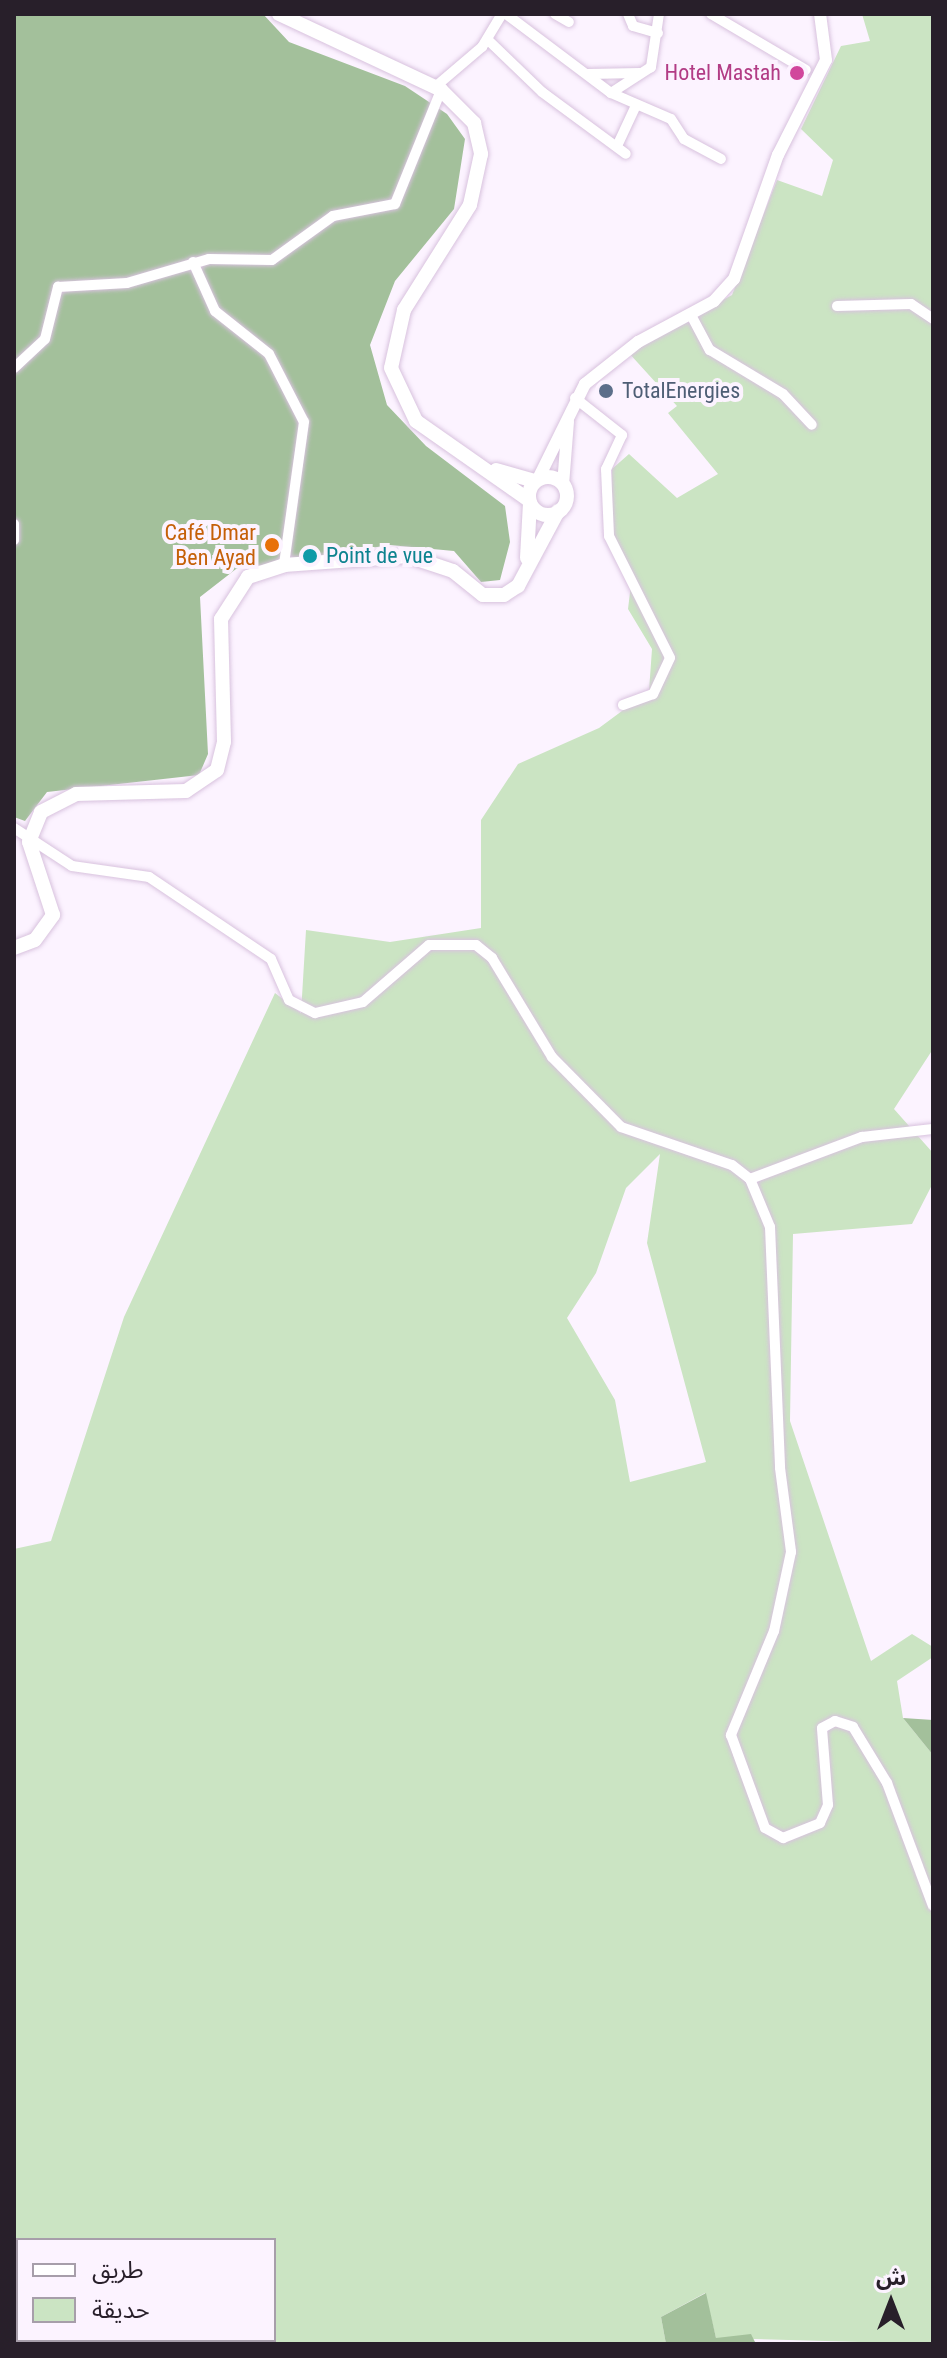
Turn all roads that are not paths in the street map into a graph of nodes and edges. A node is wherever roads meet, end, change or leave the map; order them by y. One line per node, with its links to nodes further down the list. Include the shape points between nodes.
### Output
1 (279, 14): 14 (main road)
2 (504, 14): 10 (street); 13 (street)
3 (555, 14): 8 (street)
4 (628, 14): 9 (street, via 633,26)
5 (659, 14): 9 (street)
6 (711, 14): 11 (street)
7 (820, 14): 22 (street, via 826,60 778,155 740,267 725,291)
8 (569, 22)
9 (658, 33): 12 (street)
10 (488, 40): 14 (street); 17 (street, via 542,92)
11 (806, 70)
12 (647, 72): 13 (street); 15 (street)
13 (586, 73): 15 (street)
14 (438, 88): 20 (street, via 395,204 333,216 282,257); 27 (main road, via 474,123 478,181 458,227 404,310 391,368 416,421)
15 (611, 93): 16 (street)
16 (635, 108): 17 (street); 19 (street, via 671,119 684,139)
17 (618, 144): 18 (street)
18 (626, 154)
19 (721, 159)
20 (193, 262): 24 (street, via 127,283 58,287 45,339); 34 (street, via 215,311 269,354 304,422)
21 (837, 306): 23 (street, via 911,304)
22 (691, 315): 25 (street, via 613,360); 26 (street, via 710,350 783,394)
23 (933, 319)
24 (14, 368)
25 (572, 404): 28 (street); 29 (street); 36 (street, via 622,435 606,469 609,536 670,658 653,694)
26 (812, 425)
27 (487, 468): 28 (main road); 30 (main road)
28 (537, 480): 29 (main road); 30 (main road)
29 (563, 485): 31 (main road)
30 (530, 501): 31 (main road, via 542,514); 35 (main road)
31 (558, 511): 35 (main road)
32 (14, 524): 33 (street)
33 (14, 540)
34 (284, 565): 35 (main road, via 429,559 493,597 512,591); 37 (main road, via 248,577 223,606 224,742 206,780 176,793 76,794 41,812)
35 (524, 570)
36 (623, 705)
37 (21, 830): 38 (main road, via 53,915 35,940); 40 (street, via 72,866 149,877 271,959 289,1000 315,1013 363,1002 429,945 476,945 492,958 552,1057 621,1127 719,1160)
38 (14, 948)
39 (933, 1129): 40 (street, via 862,1137)
40 (750, 1179): 41 (street, via 770,1227 780,1468 791,1552 774,1631 731,1735 765,1828 783,1838 820,1823 828,1805 822,1728 835,1721 853,1727 887,1783)
41 (933, 1906)

